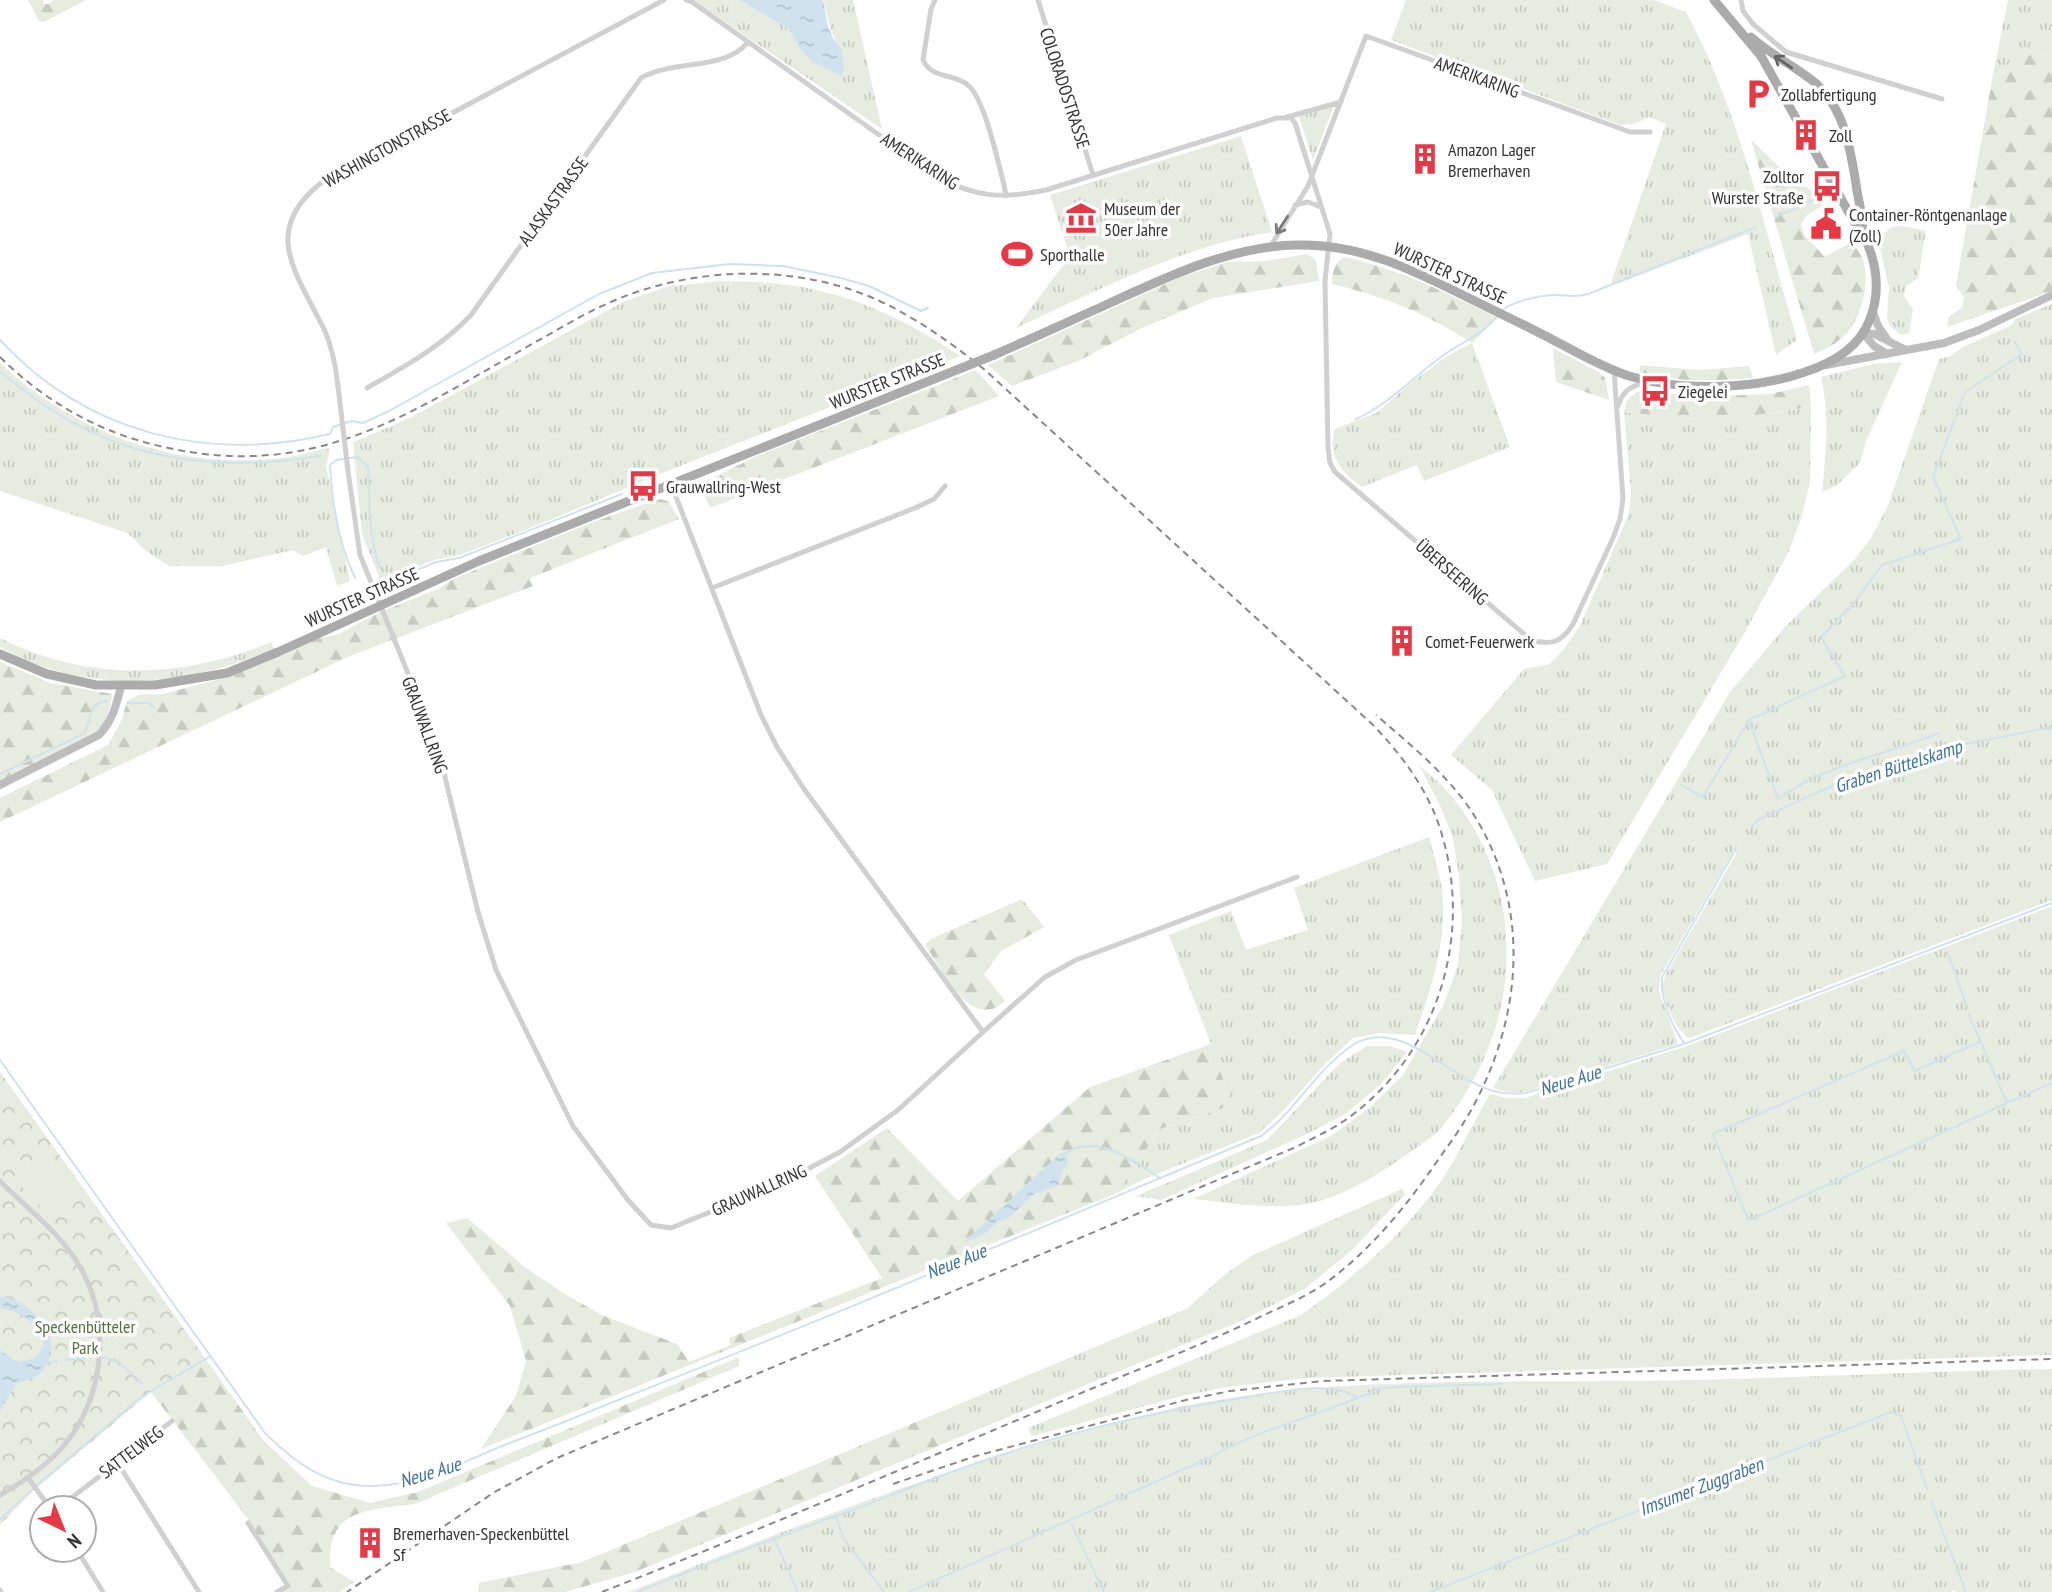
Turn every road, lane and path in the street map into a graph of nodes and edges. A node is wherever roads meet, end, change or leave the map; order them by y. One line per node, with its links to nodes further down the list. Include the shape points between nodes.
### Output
1 (664, 0): 34 (street, WASHINGTONSTRASSE, bridge, via 321,183 290,220 290,261 325,332 335,365 360,555)
2 (686, 0): 7 (street, AMERIKARING)
3 (935, 0): 14 (street, via 922,54 925,66 963,81 976,95)
4 (1038, 0): 13 (street, COLORADOSTRASSE)
5 (1714, 0): 17 (main road, via 1761,56); 17 (main road, one-way to 5, via 1849,140 1832,103 1811,79 1775,57)
6 (1741, 0): 8 (street, via 1753,24 1786,52)
7 (748, 42): 14 (street, AMERIKARING, via 957,188); 29 (street, ALASKASTRASSE, via 727,58 662,68 641,78 471,315 434,349)
8 (1942, 99)
9 (1341, 102): 10 (street, AMERIKARING); 11 (street, AMERIKARING, via 1366,36 1630,132); 12 (street, AMERIKARING)
10 (1287, 117): 12 (street, via 1295,123); 13 (street, AMERIKARING)
11 (1650, 132)
12 (1312, 174): 15 (street, AMERIKARING); 16 (street)
13 (1093, 175): 14 (street, AMERIKARING, via 1046,190)
14 (1006, 196)
15 (1295, 205): 16 (street, via 1308,202); 19 (street, AMERIKARING, one-way to 19)
16 (1321, 207): 18 (street)
17 (1863, 232): 21 (main road, via 1877,278)
18 (1330, 246): 19 (main road, WURSTER STRASSE); 27 (main road, WURSTER STRASSE, via 1403,265); 30 (street, ÜBERSEERING, via 1325,281 1330,463 1531,640 1548,645 1565,637 1613,538 1623,499)
19 (1270, 247): 31 (main road, WURSTER STRASSE, bridge, via 1213,260 1164,278 994,355)
20 (2052, 295): 24 (main road, WURSTER STRASSE, via 1957,338)
21 (1873, 312): 22 (main road); 23 (main road)
22 (1863, 333): 23 (main road); 25 (main road); 26 (main road, WURSTER STRASSE)
23 (1889, 341): 24 (main road)
24 (1906, 350): 25 (main road, WURSTER STRASSE)
25 (1889, 354): 26 (main road, WURSTER STRASSE)
26 (1826, 365): 28 (main road, WURSTER STRASSE, via 1755,383)
27 (1614, 370): 28 (main road, WURSTER STRASSE); 30 (street, ÜBERSEERING)
28 (1649, 382): 30 (street, via 1629,387)
29 (367, 388)
30 (1618, 409)
31 (671, 484): 33 (street); 34 (main road, WURSTER STRASSE)
32 (945, 486): 33 (street, via 934,499 915,508)
33 (712, 588): 39 (street, via 761,715 790,770)
34 (380, 606): 36 (main road, WURSTER STRASSE, via 227,673); 39 (street, GRAUWALLRING, via 440,761 482,926 501,980 573,1126 651,1225 681,1225 781,1183 840,1152 898,1110)
35 (0, 654): 36 (main road, WURSTER STRASSE, via 69,680)
36 (121, 686): 37 (main road, via 115,713 99,735)
37 (0, 785)
38 (1297, 877): 39 (street, via 1076,960 1045,977)
39 (983, 1032)
40 (0, 1181): 43 (street, via 68,1247 94,1298 101,1337 96,1376 81,1420)
41 (172, 1422): 42 (street, SATTELWEG)
42 (117, 1462): 45 (street, SATTELWEG); 50 (street)
43 (33, 1484): 44 (street); 46 (street)
44 (40, 1494)
45 (76, 1494)
46 (0, 1496)
47 (248, 1523): 51 (street, via 288,1586)
48 (86, 1564): 49 (street)
49 (103, 1592)
50 (199, 1592)
51 (277, 1592)

